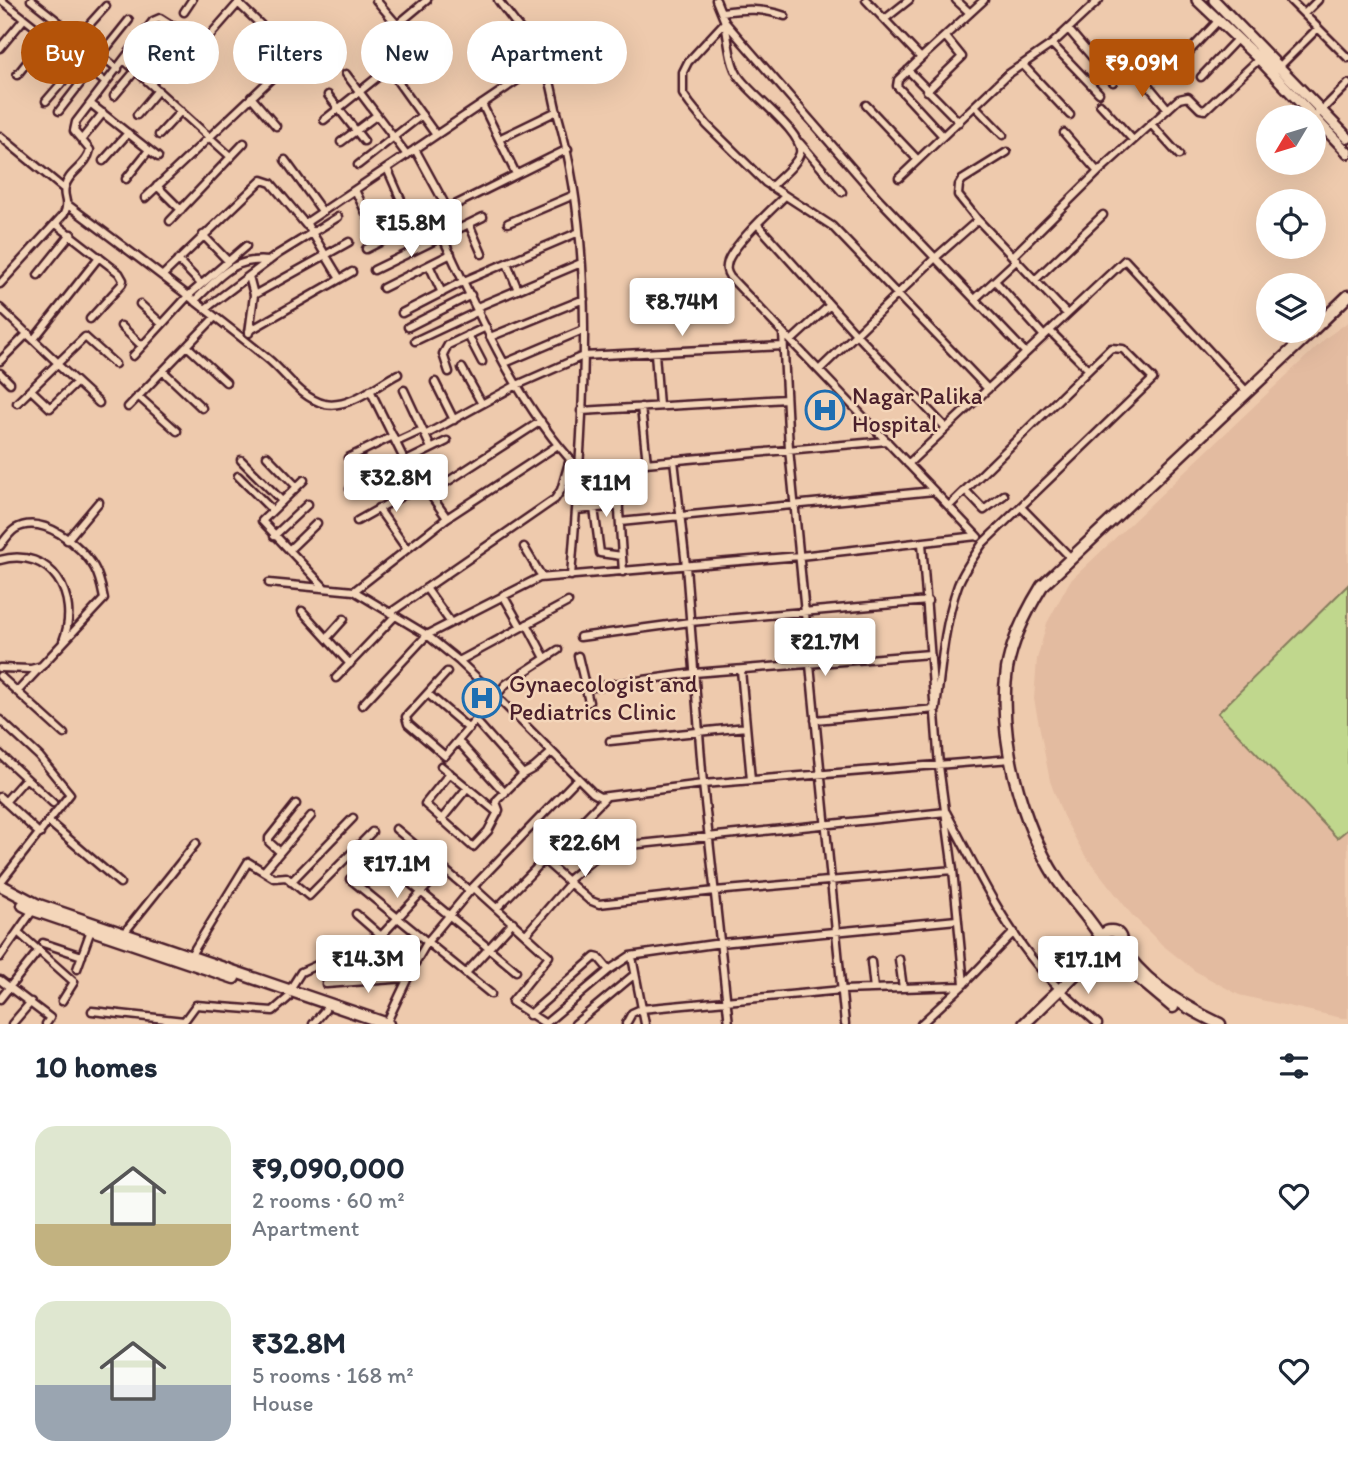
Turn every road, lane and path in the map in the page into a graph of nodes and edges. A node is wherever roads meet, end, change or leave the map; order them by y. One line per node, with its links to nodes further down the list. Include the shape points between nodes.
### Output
1 (31, 0): 29 (street)
2 (192, 0): 19 (street)
3 (376, 0): 31 (street)
4 (498, 0): 33 (street)
5 (716, 0): 20 (street)
6 (866, 0): 25 (street)
7 (909, 0): 25 (street)
8 (956, 0): 21 (street)
9 (984, 0): 21 (street)
10 (1099, 0): 37 (street)
11 (1197, 0): 27 (main road)
12 (1214, 0): 53 (main road)
13 (1290, 0): 22 (street)
14 (1318, 0): 22 (street)
15 (239, 1): 35 (street); 76 (street, via 291,55)
16 (421, 2): 32 (street)
17 (3, 3): 24 (street)
18 (106, 6): 30 (street)
19 (184, 12)
20 (722, 12): 23 (street, via 752,8); 34 (street)
21 (970, 13): 38 (street)
22 (1304, 14): 36 (street)
23 (785, 16)
24 (24, 19): 28 (street); 42 (street)
25 (885, 19): 44 (street)
26 (129, 20): 41 (street)
27 (1219, 20): 39 (main road); 43 (street)
28 (27, 21)
29 (58, 21)
30 (92, 21)
31 (394, 21)
32 (401, 21)
33 (513, 21)
34 (725, 22): 102 (street, via 739,77); 138 (street, via 688,62 683,72 684,94 715,133); 173 (street)
35 (219, 25)
36 (1318, 28): 45 (street); 53 (street)
37 (1069, 30): 40 (street); 59 (street)
38 (945, 36): 44 (street); 71 (street, via 962,57)
39 (1238, 38): 46 (main road); 57 (street)
40 (1052, 44): 49 (street); 73 (street)
41 (109, 45)
42 (0, 48)
43 (1184, 57)
44 (921, 58): 52 (street)
45 (1348, 58)
46 (1259, 60): 53 (main road); 86 (street, via 1209,108 1200,109 1185,96)
47 (109, 62): 50 (street)
48 (123, 62): 50 (street)
49 (1024, 66): 83 (street, via 1007,75); 94 (street)
50 (118, 69): 58 (street)
51 (21, 70): 55 (street)
52 (908, 70): 71 (street); 109 (street, via 897,86)
53 (1276, 70): 82 (main road)
54 (1137, 72): 86 (street)
55 (17, 75)
56 (347, 75): 72 (street)
57 (1201, 77)
58 (109, 80)
59 (1113, 82)
60 (61, 84): 77 (street)
61 (80, 84): 87 (street)
62 (105, 84): 78 (street)
63 (124, 84): 75 (street)
64 (369, 84): 72 (street)
65 (399, 84): 93 (street)
66 (512, 84): 79 (street)
67 (551, 84): 89 (street)
68 (1348, 84): 84 (street)
69 (152, 85): 70 (street)
70 (158, 90): 88 (street); 91 (street)
71 (927, 91): 97 (street)
72 (359, 92): 85 (street); 92 (street)
73 (1099, 93)
74 (328, 95): 85 (street)
75 (114, 96)
76 (251, 97): 100 (street); 110 (street)
77 (46, 101)
78 (91, 103): 90 (street); 113 (street, via 74,126)
79 (482, 104): 106 (street); 114 (street)
80 (1100, 104): 115 (street)
81 (866, 105): 129 (street)
82 (1309, 105)
83 (975, 106): 97 (street); 107 (street)
84 (1326, 106)
85 (339, 108): 95 (street); 101 (street)
86 (1168, 109): 98 (street)
87 (59, 111)
88 (181, 111): 105 (street); 110 (street)
89 (556, 111): 114 (street); 120 (street)
90 (103, 113): 103 (street); 113 (street)
91 (137, 115)
92 (377, 115): 101 (street); 111 (street)
93 (422, 115): 106 (street); 111 (street)
94 (1070, 115)
95 (324, 120)
96 (1326, 120): 112 (main road)
97 (959, 121): 109 (street)
98 (1151, 124): 115 (street); 125 (street)
99 (1326, 124): 123 (main road)
100 (276, 126)
101 (356, 131): 116 (street); 117 (street)
102 (791, 132): 138 (street, via 800,152); 141 (street)
103 (128, 133): 121 (street); 130 (street)
104 (1064, 133): 133 (street)
105 (159, 135)
106 (436, 135): 119 (street)
107 (1003, 135)
108 (0, 136): 139 (street)
109 (943, 136): 129 (street)
110 (209, 137): 127 (street); 137 (street)
111 (393, 137): 124 (street); 131 (street)
112 (1348, 138)
113 (82, 139): 139 (street, via 89,155)
114 (499, 139): 134 (street)
115 (1133, 140): 133 (street)
116 (364, 141)
117 (341, 142)
118 (244, 144): 127 (street)
119 (415, 149): 124 (street); 146 (street)
120 (568, 149): 134 (street); 142 (street)
121 (149, 150): 126 (street); 135 (street)
122 (1007, 152): 153 (street, via 959,185 958,195)
123 (1348, 153)
124 (407, 155): 132 (street)
125 (1179, 155)
126 (158, 156)
127 (232, 157): 147 (street)
128 (285, 160): 148 (street)
129 (918, 160): 136 (street)
130 (103, 161)
131 (358, 165)
132 (387, 168): 140 (street); 158 (street)
133 (1098, 172): 174 (street)
134 (516, 174): 146 (street)
135 (126, 178)
136 (898, 178)
137 (157, 187): 144 (street); 147 (street)
138 (771, 187): 143 (street)
139 (64, 189): 145 (street)
140 (355, 190): 148 (street); 166 (street)
141 (842, 192)
142 (574, 195): 155 (street); 161 (street)
143 (785, 196): 159 (street); 195 (street, via 832,226)
144 (145, 198)
145 (68, 205): 156 (street); 184 (street)
146 (447, 208): 149 (street)
147 (181, 210): 154 (street)
148 (322, 211): 160 (street, via 307,222)
149 (432, 215): 158 (street); 164 (street)
150 (1103, 215): 187 (street)
151 (338, 217): 160 (street)
152 (483, 217): 157 (street)
153 (978, 220): 173 (street); 174 (street)
154 (170, 222)
155 (508, 223)
156 (55, 224): 162 (street); 190 (street)
157 (469, 224): 164 (street); 170 (street)
158 (412, 225): 166 (street)
159 (758, 225): 203 (street); 220 (street, via 733,253 726,271)
160 (310, 229): 163 (street, via 271,183 262,180); 171 (street); 177 (street)
161 (579, 232): 178 (street); 179 (street)
162 (71, 234): 172 (street); 183 (street)
163 (203, 235): 175 (street); 176 (street)
164 (442, 236): 169 (street); 181 (street)
165 (349, 242): 171 (street)
166 (380, 242): 168 (street)
167 (246, 246): 176 (street)
168 (366, 249)
169 (451, 254): 180 (street); 188 (street)
170 (482, 254)
171 (326, 256): 186 (street); 196 (street)
172 (99, 257): 211 (street, via 123,280); 225 (street)
173 (935, 258): 195 (street); 201 (street)
174 (1015, 258): 187 (street); 189 (street)
175 (178, 260): 184 (street); 191 (street)
176 (228, 261): 191 (street)
177 (270, 261): 185 (street); 199 (street, via 241,262)
178 (507, 263): 188 (street); 193 (street)
179 (581, 263): 193 (street); 200 (street)
180 (429, 265): 192 (street); 194 (street)
181 (374, 270)
182 (352, 272): 186 (street)
183 (38, 275)
184 (162, 276): 199 (street)
185 (249, 276): 196 (street); 205 (street)
186 (340, 279): 218 (street)
187 (1035, 280): 208 (street)
188 (464, 281): 194 (street); 197 (street)
189 (995, 281): 201 (street); 221 (street)
190 (0, 284)
191 (201, 284): 199 (street)
192 (383, 288)
193 (518, 290): 206 (street)
194 (442, 293): 207 (street)
195 (898, 293): 222 (street); 255 (street)
196 (254, 295): 218 (street)
197 (471, 295): 206 (street); 215 (street)
198 (1348, 296): 210 (main road)
199 (191, 298): 205 (street); 212 (street)
200 (584, 299): 217 (street); 224 (street)
201 (975, 299): 235 (street)
202 (140, 304): 212 (street)
203 (830, 305): 222 (street); 228 (street)
204 (0, 308): 219 (street)
205 (205, 309): 209 (street)
206 (478, 309): 214 (street); 216 (street)
207 (401, 313)
208 (1067, 314): 221 (street); 259 (street, via 1125,260)
209 (215, 317): 226 (street); 232 (street)
210 (1326, 317)
211 (90, 319)
212 (162, 324): 231 (street)
213 (121, 326): 231 (street)
214 (447, 326): 227 (street); 229 (street)
215 (408, 327)
216 (486, 327): 223 (street); 224 (street)
217 (583, 330): 237 (street); 240 (street)
218 (250, 331): 226 (street)
219 (27, 333): 225 (street); 238 (street)
220 (783, 333): 228 (street); 233 (street)
221 (1047, 333): 235 (street); 244 (street)
222 (856, 334): 245 (street); 272 (street)
223 (468, 335): 229 (street); 239 (street)
224 (491, 337): 240 (street)
225 (34, 339): 241 (street)
226 (246, 341): 257 (street, via 306,395 325,404 344,403)
227 (415, 341)
228 (791, 341): 245 (street)
229 (454, 342): 247 (street, via 443,354)
230 (1299, 343): 259 (main road)
231 (142, 346): 236 (street)
232 (187, 346): 246 (street); 250 (street)
233 (783, 346): 234 (street); 261 (street)
234 (655, 353): 237 (street); 265 (street)
235 (1026, 353): 255 (street)
236 (133, 356)
237 (583, 356): 254 (street); 269 (street)
238 (0, 361)
239 (482, 362)
240 (505, 363): 254 (street)
241 (58, 364): 242 (street, via 85,337); 253 (street); 256 (street)
242 (115, 364)
243 (462, 369): 264 (street)
244 (1087, 369): 297 (street); 306 (street, via 1118,347 1153,379)
245 (819, 370): 277 (street)
246 (163, 371): 260 (street); 268 (street)
247 (449, 372)
248 (0, 373): 252 (street)
249 (398, 374): 257 (street)
250 (226, 382)
251 (436, 382): 270 (street)
252 (10, 383)
253 (76, 383): 256 (street, via 50,408); 263 (street)
254 (517, 385): 264 (street); 271 (street)
255 (988, 389): 272 (street)
256 (30, 390): 262 (street)
257 (370, 390): 275 (street)
258 (404, 390): 274 (street)
259 (1247, 393): 328 (main road)
260 (138, 396): 266 (street); 273 (street)
261 (786, 399): 265 (street); 280 (street)
262 (17, 403)
263 (99, 403)
264 (482, 404): 270 (street)
265 (659, 406): 267 (street)
266 (128, 407)
267 (641, 407): 269 (street); 287 (street)
268 (202, 408)
269 (581, 411): 290 (street)
270 (454, 420): 274 (street)
271 (541, 421): 278 (street); 293 (street)
272 (946, 428): 288 (street)
273 (177, 431)
274 (424, 433): 275 (street); 279 (street)
275 (394, 439): 282 (street); 285 (street)
276 (447, 441): 279 (street)
277 (887, 441): 280 (street); 288 (street)
278 (558, 445): 283 (street); 312 (street)
279 (431, 448): 285 (street)
280 (789, 449): 286 (street); 302 (street)
281 (267, 456): 295 (street)
282 (348, 458)
283 (570, 458): 290 (street); 337 (street, via 555,499)
284 (242, 460): 300 (street)
285 (406, 460): 294 (street); 296 (street)
286 (674, 460): 287 (street); 311 (street)
287 (647, 463): 289 (street)
288 (908, 464): 298 (street)
289 (616, 465): 290 (street); 304 (street)
290 (579, 468): 310 (street)
291 (238, 476): 309 (street)
292 (304, 480): 295 (street)
293 (447, 482)
294 (423, 484): 307 (street); 312 (street)
295 (297, 487): 300 (street)
296 (350, 489)
297 (965, 490): 299 (street, via 984,510); 305 (street)
298 (934, 491): 302 (street); 305 (street)
299 (1004, 495)
300 (282, 501): 309 (street)
301 (99, 502): 318 (street)
302 (794, 503): 311 (street); 327 (street)
303 (309, 504): 316 (street)
304 (619, 506): 308 (street); 314 (street)
305 (948, 506): 317 (street)
306 (1021, 507): 320 (street); 328 (street)
307 (378, 508): 313 (street); 323 (street)
308 (594, 508): 310 (street); 325 (street, via 597,548 603,555)
309 (272, 510): 316 (street, via 262,521)
310 (576, 510): 333 (street)
311 (680, 515): 314 (street); 330 (street)
312 (447, 518): 323 (street)
313 (357, 521)
314 (620, 522): 326 (street)
315 (317, 523): 324 (street)
316 (274, 536): 324 (street)
317 (977, 536): 319 (street); 320 (street)
318 (67, 540): 321 (street, via 51,528 24,526); 352 (street, via 94,568 104,599)
319 (922, 543): 327 (street); 340 (street)
320 (983, 543): 373 (street, via 958,585 946,632)
321 (0, 546)
322 (524, 547): 334 (street)
323 (406, 548): 338 (street)
324 (289, 550): 336 (street)
325 (611, 555): 326 (street); 332 (street)
326 (622, 556): 331 (street)
327 (800, 556): 330 (street); 343 (street)
328 (1070, 558): 385 (main road, via 1042,586 1017,632 1007,669 1004,712)
329 (0, 560): 352 (street, via 30,559 62,582 69,616)
330 (685, 566): 331 (street); 347 (street)
331 (623, 572): 332 (street)
332 (612, 573): 333 (street)
333 (571, 576): 334 (street)
334 (542, 577): 339 (street)
335 (269, 583): 336 (street)
336 (324, 587): 338 (street)
337 (426, 588): 344 (street); 346 (street)
338 (354, 591): 344 (street)
339 (503, 595): 346 (street); 348 (street)
340 (928, 601): 343 (street); 354 (street)
341 (568, 602): 348 (street)
342 (302, 611): 351 (street)
343 (805, 611): 347 (street); 359 (street)
344 (392, 614): 349 (street); 358 (street)
345 (344, 620): 351 (street)
346 (451, 622): 349 (street)
347 (690, 622): 350 (street); 364 (street)
348 (524, 626): 356 (street); 357 (street)
349 (427, 635): 357 (street); 372 (street)
350 (580, 637)
351 (327, 638): 358 (street)
352 (61, 646): 360 (street)
353 (558, 650): 356 (street)
354 (930, 654): 359 (street); 373 (street)
355 (578, 656): 367 (street)
356 (545, 659): 370 (street, via 515,677)
357 (459, 661): 370 (street)
358 (350, 664): 366 (street)
359 (810, 664): 362 (street); 375 (street)
360 (44, 666): 361 (street); 368 (street)
361 (0, 668)
362 (741, 670): 364 (street); 377 (street)
363 (447, 672): 369 (street)
364 (694, 673): 367 (street); 379 (street)
365 (0, 676): 368 (street)
366 (337, 678)
367 (586, 688): 371 (street)
368 (18, 691): 380 (street)
369 (428, 694): 378 (street); 382 (street, via 406,721 445,756)
370 (496, 697): 376 (street); 383 (street)
371 (589, 702)
372 (362, 705)
373 (936, 709): 375 (street); 387 (street)
374 (0, 720): 406 (street, via 70,794)
375 (815, 720): 390 (street)
376 (476, 721): 378 (street); 389 (street)
377 (746, 727): 379 (street); 393 (street)
378 (469, 729): 382 (street)
379 (699, 732): 381 (street); 394 (street)
380 (64, 734)
381 (610, 741)
382 (459, 742): 396 (street)
383 (552, 752): 389 (street); 392 (street)
384 (0, 754): 391 (street)
385 (1011, 760): 387 (street); 443 (main road, via 1035,837 1057,878)
386 (441, 766): 388 (street)
387 (939, 766): 390 (street); 401 (street)
388 (450, 774): 395 (street); 405 (street, via 425,804)
389 (523, 774): 396 (street)
390 (821, 775): 393 (street); 407 (street)
391 (26, 778): 398 (street); 399 (street)
392 (578, 778): 397 (street, via 597,796); 425 (street)
393 (751, 780): 394 (street)
394 (704, 784): 397 (street); 411 (street)
395 (467, 788): 402 (street); 405 (street)
396 (505, 793): 402 (street, via 496,802)
397 (606, 796): 415 (street)
398 (3, 800): 410 (street)
399 (53, 803)
400 (296, 804): 413 (street, via 268,840)
401 (946, 812): 407 (street); 417 (street); 438 (street)
402 (498, 813): 405 (street, via 473,847)
403 (312, 816): 413 (street)
404 (353, 818): 421 (street)
405 (441, 820)
406 (49, 822): 410 (street); 423 (street)
407 (825, 824): 411 (street); 420 (street)
408 (396, 829): 416 (street)
409 (372, 832): 421 (street, via 311,895)
410 (40, 834): 424 (street)
411 (709, 836): 422 (street, via 607,849); 426 (street)
412 (196, 843): 440 (street)
413 (280, 852): 418 (street)
414 (374, 853): 428 (street)
415 (544, 860): 422 (street); 429 (street)
416 (443, 870): 425 (street); 428 (street)
417 (953, 870): 420 (street); 434 (street)
418 (264, 872): 421 (street); 450 (street, via 248,862)
419 (350, 879): 433 (street)
420 (831, 880): 426 (street); 437 (street)
421 (291, 881)
422 (569, 882): 426 (street, via 599,904); 441 (street)
423 (120, 883)
424 (0, 884): 440 (main road, via 28,901)
425 (472, 889): 429 (street); 432 (street)
426 (715, 891): 446 (street)
427 (0, 892): 430 (main road)
428 (421, 894): 432 (street); 433 (street)
429 (497, 908): 435 (street)
430 (33, 910): 436 (main road); 439 (street)
431 (356, 914): 442 (street)
432 (448, 916): 444 (street); 448 (street)
433 (398, 918): 442 (street); 444 (street)
434 (957, 920): 437 (street); 466 (street)
435 (513, 922): 441 (street); 448 (street)
436 (91, 930): 451 (street); 472 (main road)
437 (835, 931): 446 (street); 471 (street)
438 (1014, 932): 466 (street); 470 (street)
439 (19, 933): 447 (street); 452 (street)
440 (124, 933): 450 (main road)
441 (526, 934): 481 (street, via 549,956 512,1000)
442 (381, 936): 457 (street)
443 (1104, 937): 449 (main road, via 1103,947); 449 (main road, via 1119,936); 456 (main road)
444 (428, 941): 457 (street); 461 (street)
445 (367, 943): 472 (street, via 301,972)
446 (720, 943): 453 (street); 475 (street)
447 (41, 947): 451 (street); 467 (street); 476 (street, via 74,982)
448 (488, 949): 460 (street); 461 (street)
449 (1114, 949): 456 (main road); 497 (main road, via 1152,991); 498 (main road, via 1175,1001)
450 (191, 955): 472 (main road)
451 (82, 956): 458 (street)
452 (0, 957)
453 (632, 957): 459 (street); 462 (street)
454 (900, 959): 468 (street)
455 (871, 962): 469 (street)
456 (1087, 963): 470 (main road)
457 (414, 965): 463 (street)
458 (77, 970)
459 (609, 970): 481 (street, via 594,957); 488 (street)
460 (516, 971)
461 (466, 973): 473 (street)
462 (635, 974): 478 (street); 489 (street)
463 (407, 978): 465 (street); 487 (street)
464 (0, 980): 467 (street)
465 (326, 984)
466 (963, 985): 468 (street); 494 (street)
467 (10, 986): 474 (street); 477 (street)
468 (903, 988): 469 (street)
469 (874, 989): 471 (street)
470 (1060, 989): 495 (main road); 496 (street)
471 (842, 990): 475 (street); 493 (street)
472 (288, 994): 479 (main road); 482 (street, via 273,1011 196,1005); 487 (main road)
473 (491, 994)
474 (0, 999)
475 (727, 1000): 478 (street); 492 (street)
476 (62, 1001)
477 (30, 1002): 483 (street); 484 (street, via 50,1018)
478 (641, 1009): 490 (street, via 632,1013); 491 (street)
479 (325, 1010): 485 (street); 486 (main road)
480 (92, 1011): 482 (street)
481 (528, 1015): 488 (street)
482 (183, 1023)
483 (12, 1024)
484 (46, 1024)
485 (313, 1024)
486 (370, 1024)
487 (387, 1024)
488 (546, 1024)
489 (575, 1024)
490 (626, 1024)
491 (645, 1024)
492 (729, 1024)
493 (845, 1024)
494 (921, 1024)
495 (1024, 1024)
496 (1098, 1024)
497 (1204, 1024)
498 (1220, 1024)

